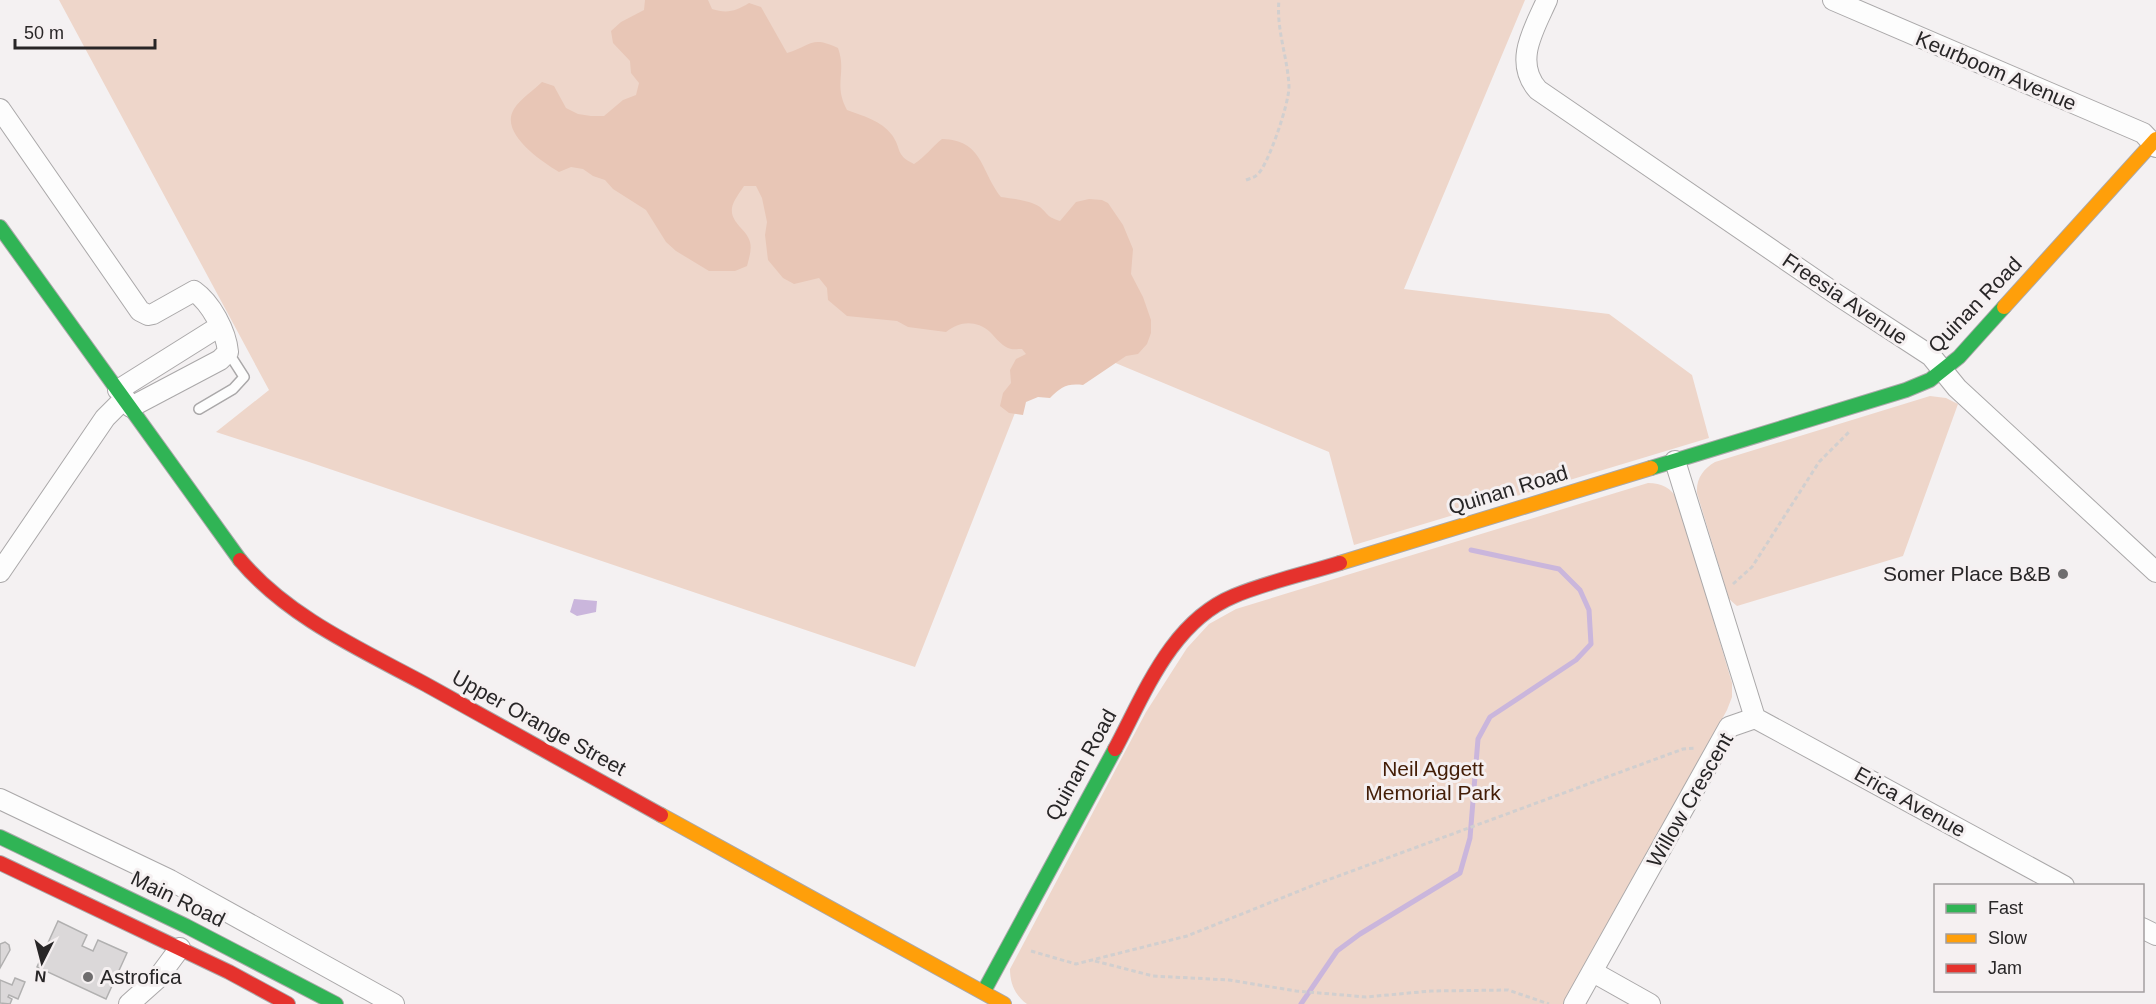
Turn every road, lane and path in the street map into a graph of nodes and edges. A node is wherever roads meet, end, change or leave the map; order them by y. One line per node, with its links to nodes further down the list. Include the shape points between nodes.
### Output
1 (1279, 0): 6 (path, via 1288,98 1266,162 1254,178)
2 (1546, 0): 11 (street, Freesia Avenue, via 1527,47 1526,70 1533,84 1930,356)
3 (1833, 0): 5 (street, Keurboom Avenue, via 2143,133)
4 (0, 108): 8 (street, via 140,311 153,314 194,291)
5 (2155, 143): 11 (street, Quinan Road, via 1959,357)
6 (1246, 180)
7 (0, 227): 12 (street, Upper Orange Street)
8 (220, 327): 9 (street, via 227,339); 10 (street)
9 (228, 352): 10 (street, via 220,360); 14 (lane, via 244,376 233,389)
10 (180, 366): 12 (street)
11 (1942, 370): 13 (street, Quinan Road, via 1930,380); 17 (street, Freesia Avenue)
12 (125, 398): 16 (street, via 105,418); 29 (street, Upper Orange Street, via 231,550 280,600 352,645)
13 (1857, 406): 15 (street, Quinan Road); 18 (path, via 1862,418 1819,462 1752,567)
14 (200, 409)
15 (1675, 461): 18 (street, Willow Crescent); 26 (street, Quinan Road, via 1214,604 1179,636 1164,659)
16 (0, 572)
17 (2156, 572)
18 (1717, 598): 19 (street, Willow Crescent)
19 (1755, 718): 20 (street, Willow Crescent, via 1729,727); 24 (street, Erica Avenue)
20 (1719, 745): 27 (path, via 1683,749 1187,936); 28 (street, Willow Crescent)
21 (0, 799): 33 (street, via 170,880)
22 (0, 837): 32 (street, Main Road, via 186,926)
23 (0, 863): 25 (street, Main Road)
24 (2062, 884)
25 (180, 948): 30 (street, via 157,979); 31 (street, Main Road)
26 (1007, 948): 27 (path, via 1076,964); 29 (street, Quinan Road)
27 (1093, 960): 35 (path, via 1153,976 1229,980 1296,991 1366,997 1508,990)
28 (1593, 972): 36 (street, Willow Crescent); 37 (street)
29 (984, 991): 34 (street, Upper Orange Street)
30 (129, 1004)
31 (288, 1004)
32 (336, 1004)
33 (394, 1004)
34 (1004, 1004)
35 (1549, 1004)
36 (1574, 1004)
37 (1650, 1004)

